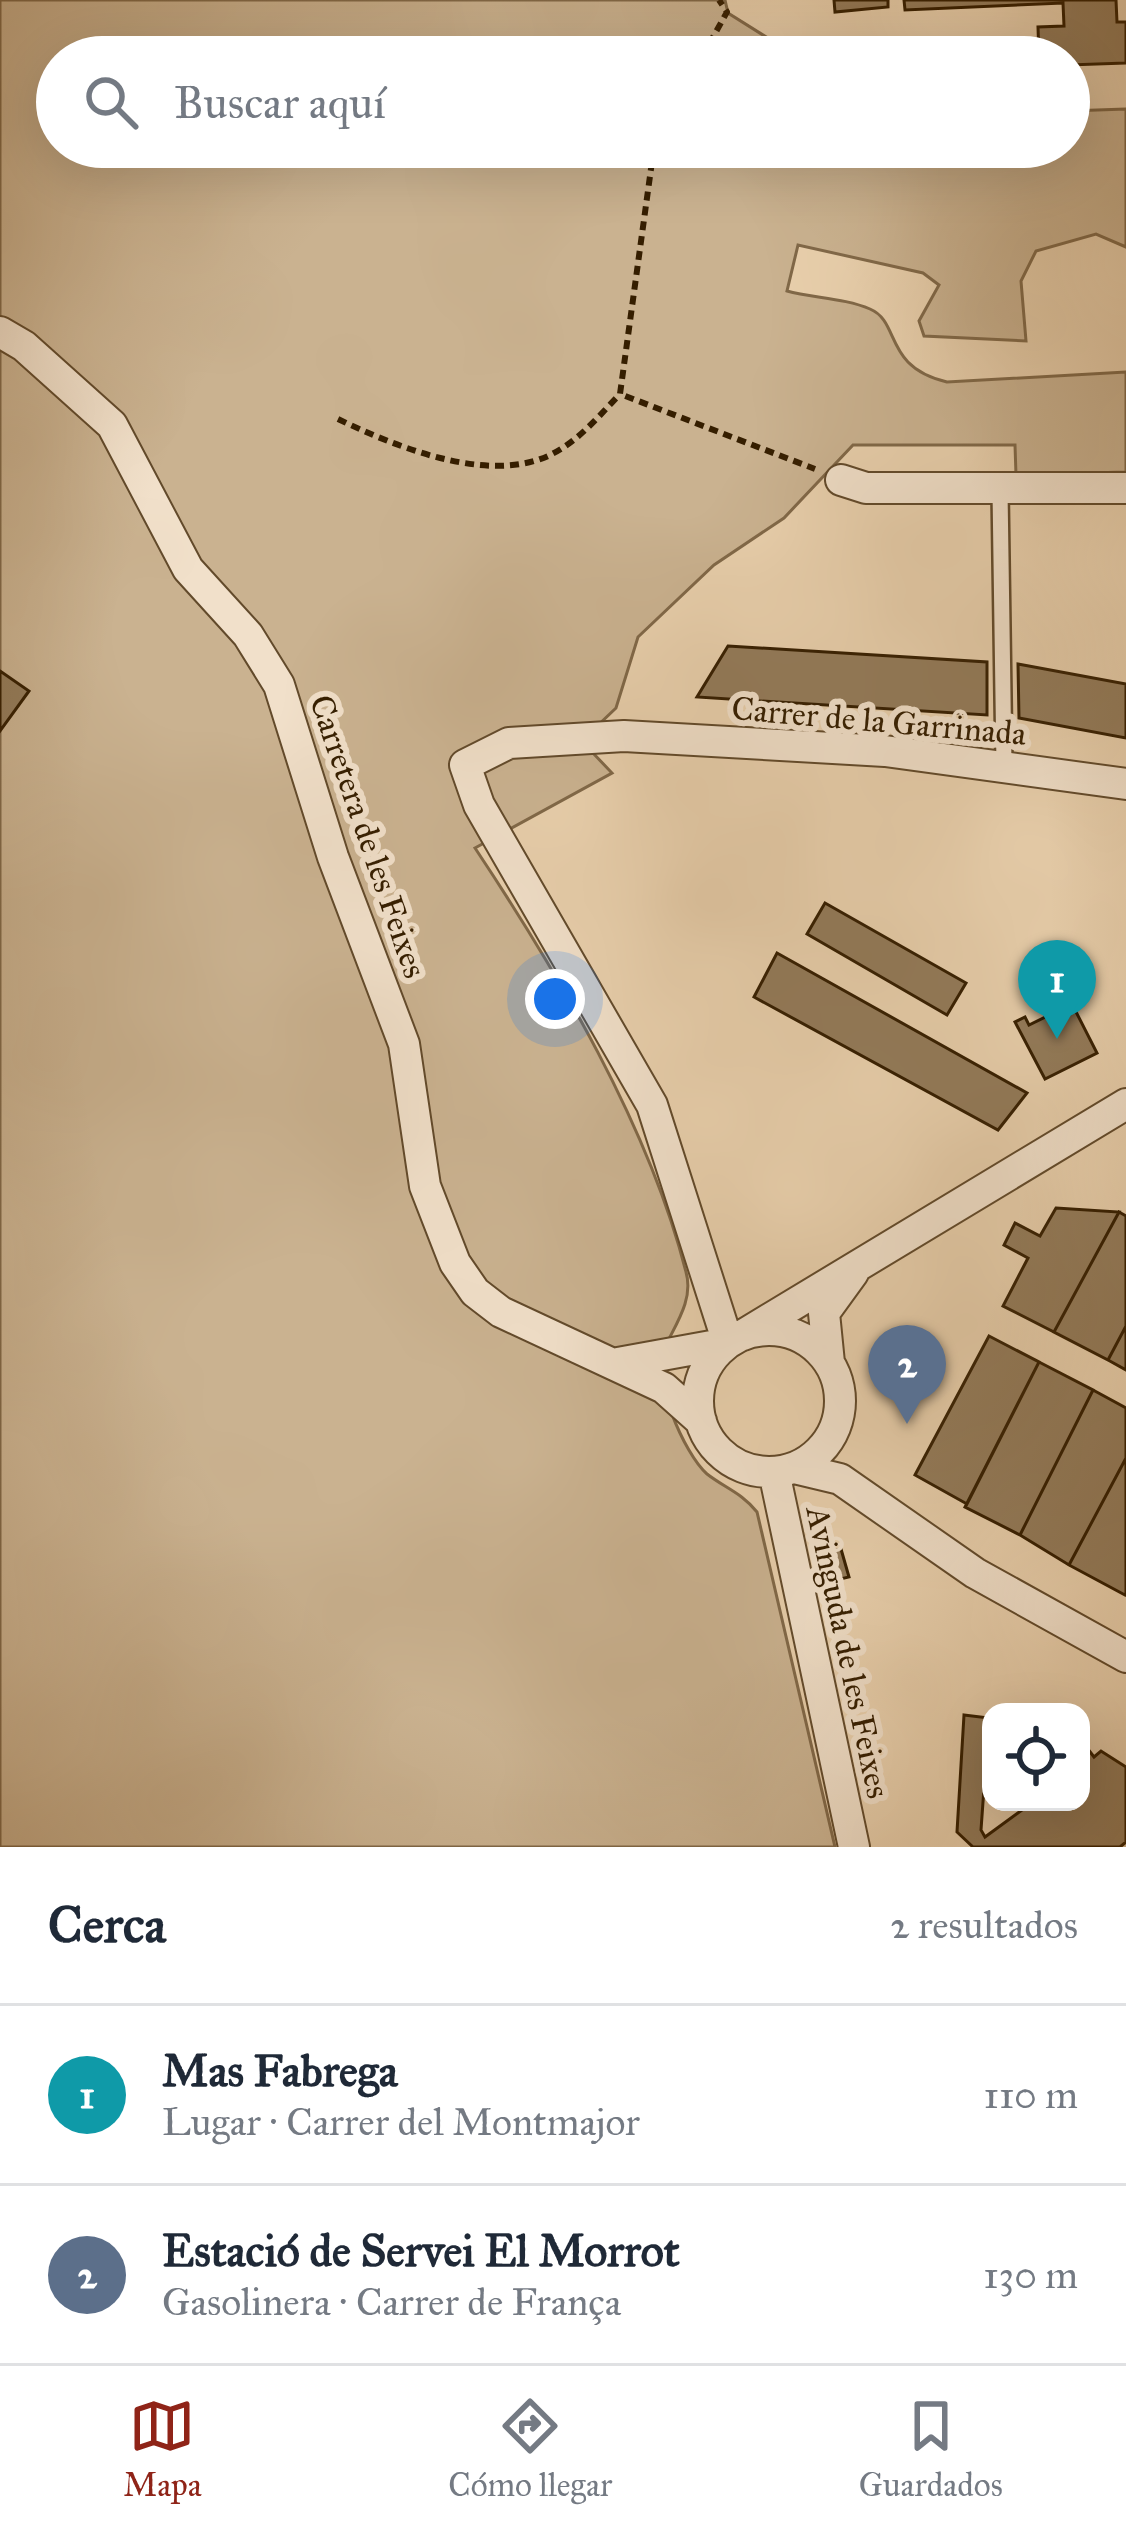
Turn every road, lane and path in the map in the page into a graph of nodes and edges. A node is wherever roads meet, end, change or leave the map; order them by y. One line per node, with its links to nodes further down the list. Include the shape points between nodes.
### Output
1 (719, 0): 2 (path, via 727,12)
2 (714, 36)
3 (651, 168): 5 (path)
4 (0, 332): 16 (street, Carretera de les Feixes, via 112,425 188,569 248,635 279,685 404,1044 425,1186 455,1263 501,1312)
5 (620, 394): 6 (path, via 571,443 504,466 396,443); 7 (path)
6 (338, 419)
7 (841, 480): 9 (street, via 866,488)
8 (1126, 488): 9 (street)
9 (1000, 490): 10 (lane)
10 (1004, 765): 11 (street, Carrer de la Garrinada); 14 (street, Carrer de la Garrinada, via 624,736 509,743 464,765 479,805 652,1106)
11 (1126, 784)
12 (1126, 1104): 13 (street)
13 (866, 1260): 14 (street); 15 (street, via 824,1313)
14 (736, 1339): 15 (street, via 782,1331); 16 (street); 18 (street, via 702,1378)
15 (830, 1363): 17 (street, via 840,1390)
16 (617, 1364): 18 (street, Carretera de les Feixes, via 678,1397)
17 (838, 1419): 19 (street, Avinguda de les Feixes, via 822,1449); 20 (street, via 854,1462)
18 (701, 1421): 19 (street, Avinguda de les Feixes, via 721,1454 755,1471)
19 (784, 1470): 20 (street, via 840,1479); 22 (street, Avinguda de les Feixes)
20 (894, 1517): 21 (street, via 1036,1611)
21 (1126, 1657)
22 (854, 1847)

